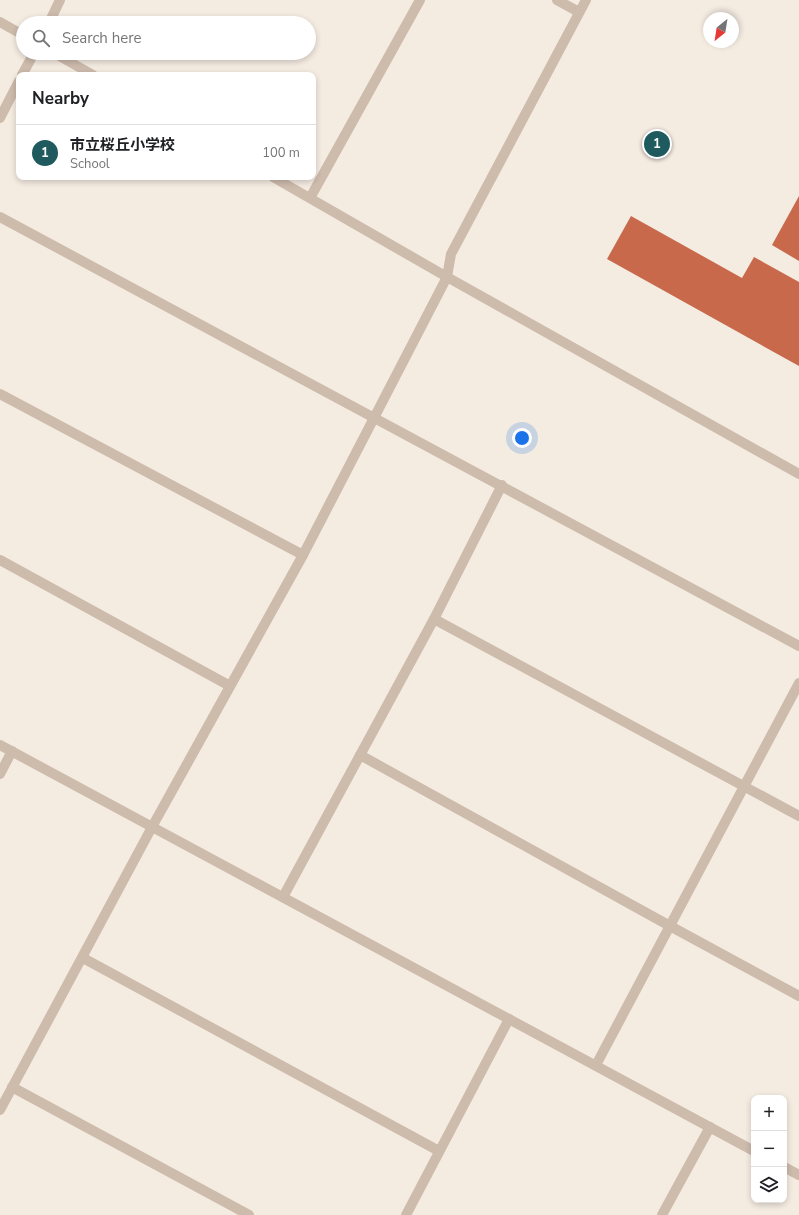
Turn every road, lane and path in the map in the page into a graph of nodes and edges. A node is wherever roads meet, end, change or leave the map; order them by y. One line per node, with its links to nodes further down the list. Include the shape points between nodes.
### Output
1 (60, 0): 6 (street)
2 (420, 0): 16 (street)
3 (557, 0): 5 (street)
4 (586, 0): 5 (street)
5 (579, 12): 18 (street, via 451,254)
6 (52, 16)
7 (0, 22): 8 (street)
8 (16, 31)
9 (30, 60): 11 (street)
10 (66, 60): 12 (street)
11 (24, 72)
12 (88, 72)
13 (16, 88): 14 (street)
14 (0, 118)
15 (278, 180): 16 (street)
16 (310, 198): 18 (street)
17 (0, 217): 20 (street)
18 (447, 277): 20 (street); 21 (street)
19 (0, 394): 23 (street)
20 (373, 418): 22 (street); 23 (street)
21 (799, 474)
22 (502, 486): 25 (street); 26 (street)
23 (303, 554): 28 (street)
24 (0, 560): 28 (street)
25 (434, 619): 31 (street); 33 (street)
26 (799, 646)
27 (799, 683): 33 (street)
28 (230, 686): 35 (street)
29 (0, 745): 30 (street)
30 (12, 751): 32 (street); 35 (street)
31 (360, 755): 36 (street); 37 (street)
32 (0, 774)
33 (744, 785): 34 (street); 37 (street)
34 (799, 816)
35 (152, 827): 36 (street); 38 (street)
36 (283, 897): 40 (street)
37 (670, 926): 39 (street); 41 (street)
38 (83, 958): 42 (street); 46 (street)
39 (799, 996)
40 (509, 1019): 41 (street); 46 (street)
41 (596, 1066): 44 (street)
42 (12, 1087): 43 (street); 49 (street)
43 (0, 1110)
44 (710, 1127): 45 (street); 51 (street)
45 (751, 1149)
46 (439, 1151): 50 (street)
47 (787, 1169): 48 (street)
48 (799, 1175)
49 (249, 1215)
50 (406, 1215)
51 (662, 1215)

